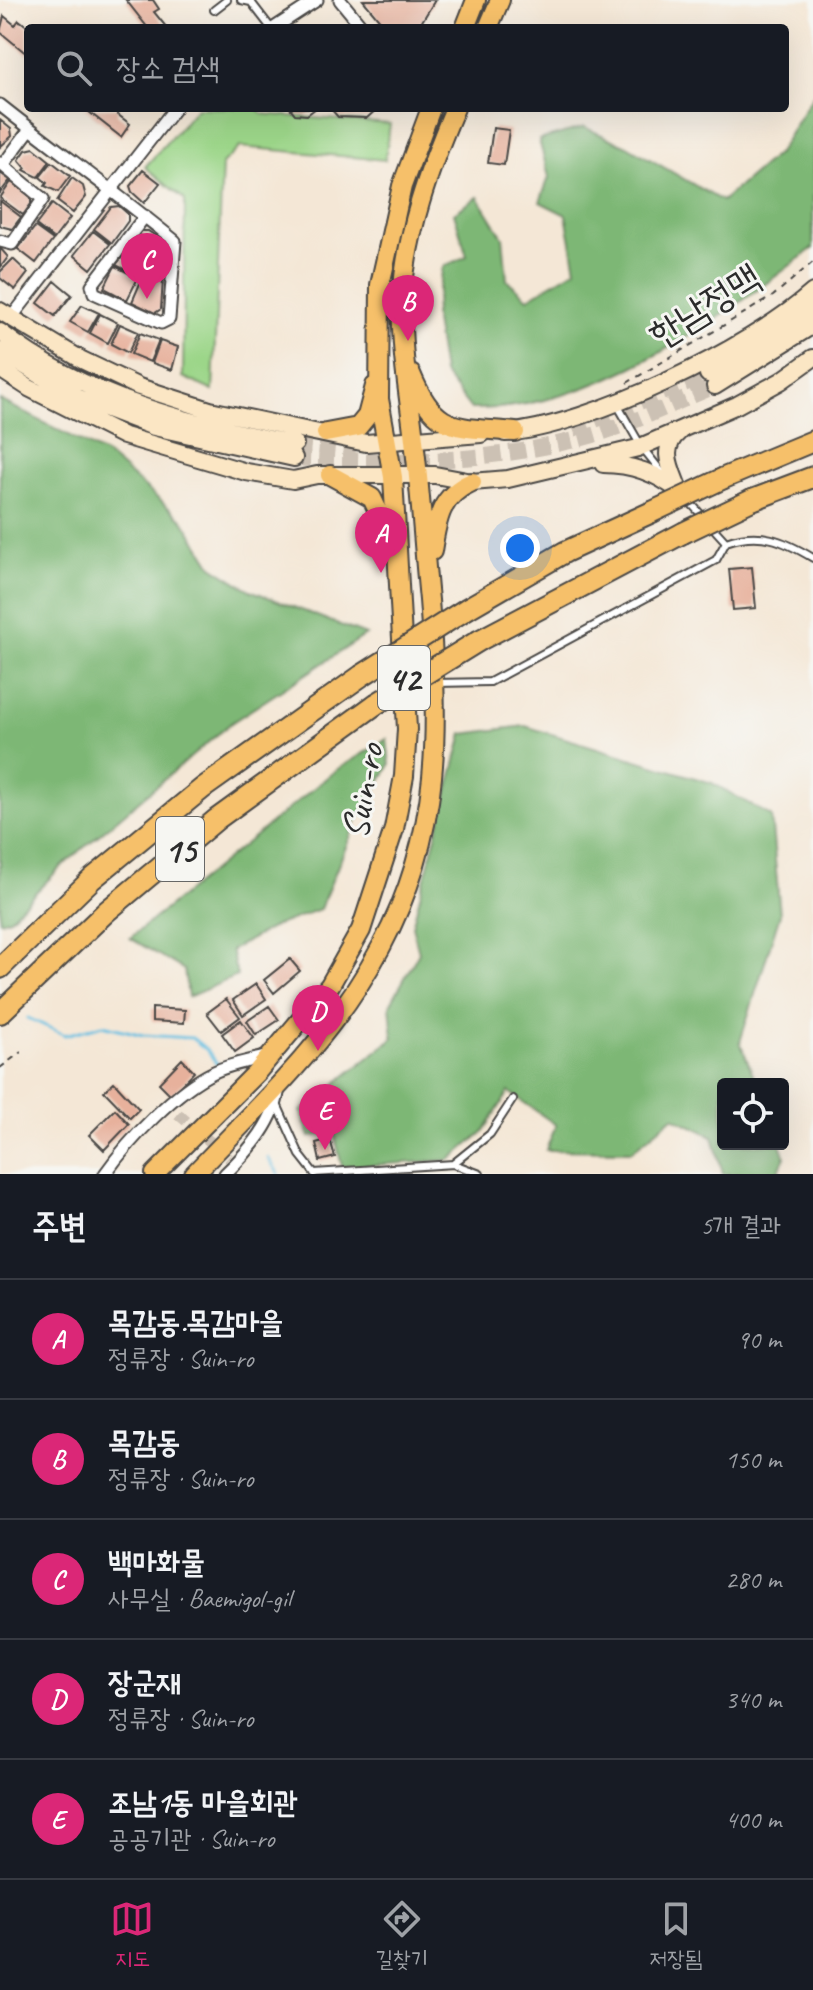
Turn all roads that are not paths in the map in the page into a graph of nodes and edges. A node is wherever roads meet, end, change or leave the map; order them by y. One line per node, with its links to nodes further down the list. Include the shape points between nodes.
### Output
1 (227, 0): 7 (lane)
2 (241, 0): 8 (lane, via 251,2)
3 (317, 0): 9 (street)
4 (340, 0): 10 (street)
5 (476, 0): 11 (main road)
6 (500, 0): 12 (main road)
7 (214, 10)
8 (269, 24)
9 (278, 24)
10 (360, 24)
11 (467, 24)
12 (490, 24)
13 (0, 105): 17 (street)
14 (172, 112): 19 (street)
15 (430, 112): 31 (main road, Suin-ro / 42, via 387,246 380,285)
16 (453, 112): 28 (main road, Suin-ro / 42, via 431,166 407,257)
17 (30, 129): 18 (street); 19 (street)
18 (1, 164): 21 (street, via 43,199 12,244)
19 (109, 191): 20 (street); 24 (street)
20 (145, 216): 20 (street, via 175,241 169,319 161,323 94,293 92,285)
21 (0, 241)
22 (813, 292): 32 (main road, via 712,357)
23 (813, 307): 25 (main road, via 712,380)
24 (6, 315): 35 (main road, via 139,387 210,410)
25 (813, 325)
26 (0, 332): 27 (main road, via 131,402 294,451 154,427 78,398)
27 (0, 351)
28 (402, 353): 34 (main road, via 435,417 450,426); 36 (main road, Suin-ro / 42)
29 (813, 358): 33 (main road, via 781,381)
30 (0, 369): 41 (main road, via 82,416 173,452 293,480)
31 (378, 372): 35 (main road, via 367,416 358,427); 37 (main road, Suin-ro / 42)
32 (618, 395): 34 (main road); 39 (lane)
33 (686, 426): 39 (main road); 46 (main road, via 670,440 667,455)
34 (515, 432): 36 (main road)
35 (326, 433): 37 (main road, via 366,443)
36 (414, 440): 37 (main road); 42 (main road, Suin-ro / 42)
37 (389, 441): 43 (main road, Suin-ro / 42)
38 (813, 441): 52 (highway, 15, bridge, via 565,552 361,676 203,788 92,879)
39 (641, 446): 40 (main road); 46 (lane)
40 (577, 463): 45 (main road); 46 (main road, via 620,464 663,478)
41 (330, 475): 43 (main road); 48 (main road, via 372,498)
42 (418, 475): 43 (main road); 45 (main road); 50 (main road, Suin-ro / 42)
43 (393, 477): 48 (main road, Suin-ro / 42)
44 (813, 477): 53 (highway, 15, bridge, via 683,533 480,640 376,704 217,819 107,911)
45 (472, 482): 50 (main road, via 455,489 444,502 436,521)
46 (679, 491): 47 (lane)
47 (726, 542): 49 (lane, via 767,536); 51 (lane, via 716,560 490,682)
48 (397, 553): 54 (main road, Suin-ro / 42, via 407,729 394,829 379,883 345,962)
49 (813, 558)
50 (427, 585): 51 (main road, Suin-ro / 42)
51 (435, 683): 55 (main road, Suin-ro / 42, via 435,777 406,891 383,944 340,1018)
52 (0, 968)
53 (0, 1013)
54 (272, 1055): 59 (street, via 214,1072 121,1150); 60 (main road, Suin-ro / 42)
55 (279, 1084): 57 (street); 61 (main road, Suin-ro / 42)
56 (513, 1099): 58 (lane, via 490,1134)
57 (277, 1104): 62 (street, via 249,1151 232,1161); 63 (lane, via 300,1155)
58 (454, 1164): 63 (lane); 64 (lane)
59 (105, 1174)
60 (155, 1174)
61 (194, 1174)
62 (225, 1174)
63 (315, 1174)
64 (480, 1174)

